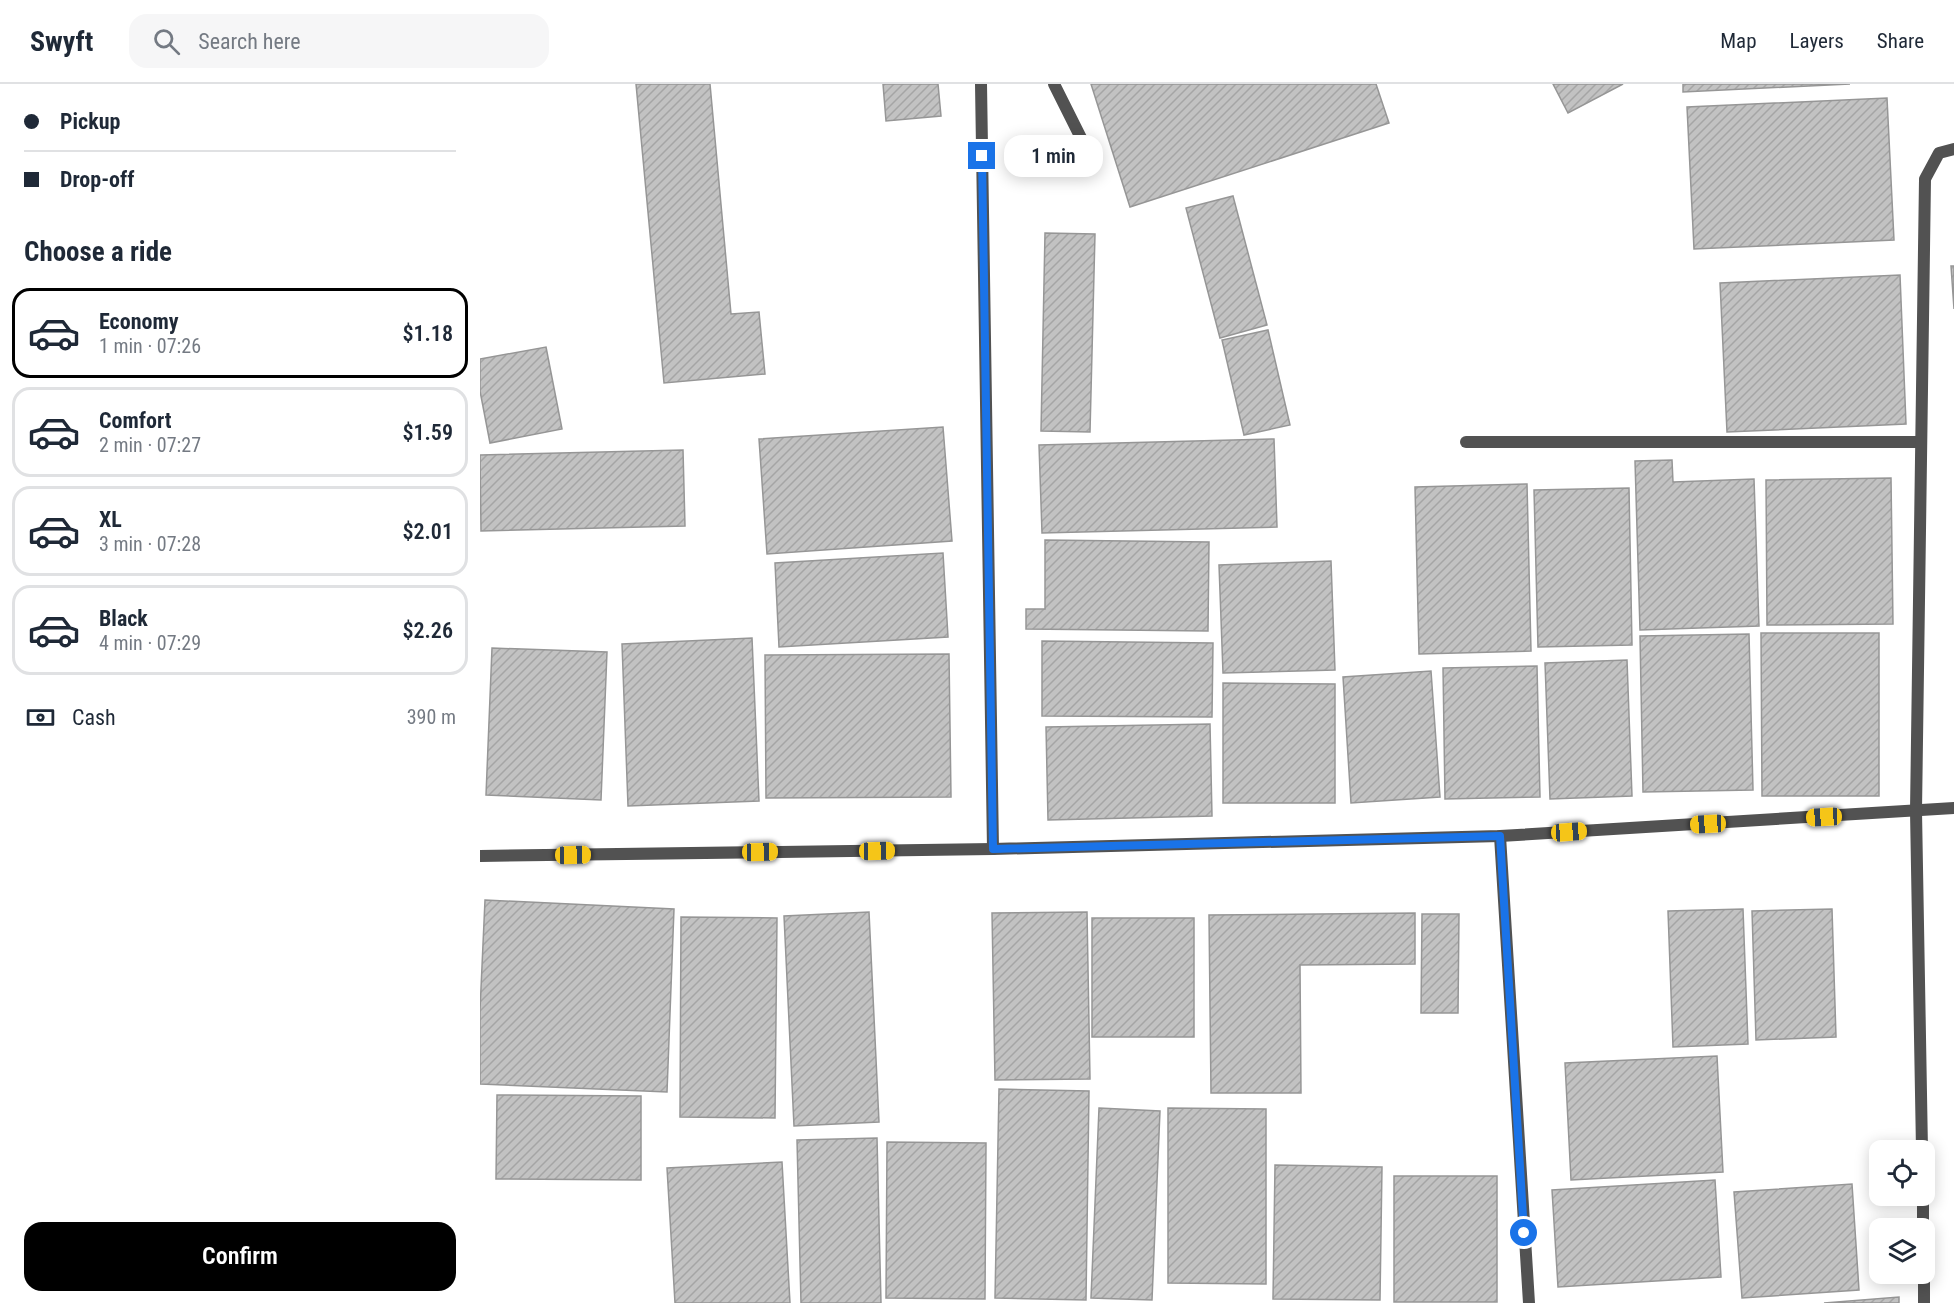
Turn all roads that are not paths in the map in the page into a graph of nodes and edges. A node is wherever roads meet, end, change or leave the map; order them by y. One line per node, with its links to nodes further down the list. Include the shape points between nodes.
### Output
1 (981, 84): 10 (street)
2 (1054, 84): 3 (street)
3 (1086, 148)
4 (1954, 149): 6 (street, via 1939,153 1924,179)
5 (1466, 442): 6 (street)
6 (1921, 442): 8 (street)
7 (1954, 808): 8 (street)
8 (1916, 812): 9 (street); 12 (street)
9 (1500, 836): 10 (street); 14 (street)
10 (993, 849): 11 (street)
11 (480, 856)
12 (1922, 1140)
13 (1924, 1284): 15 (street)
14 (1529, 1303)
15 (1924, 1303)

